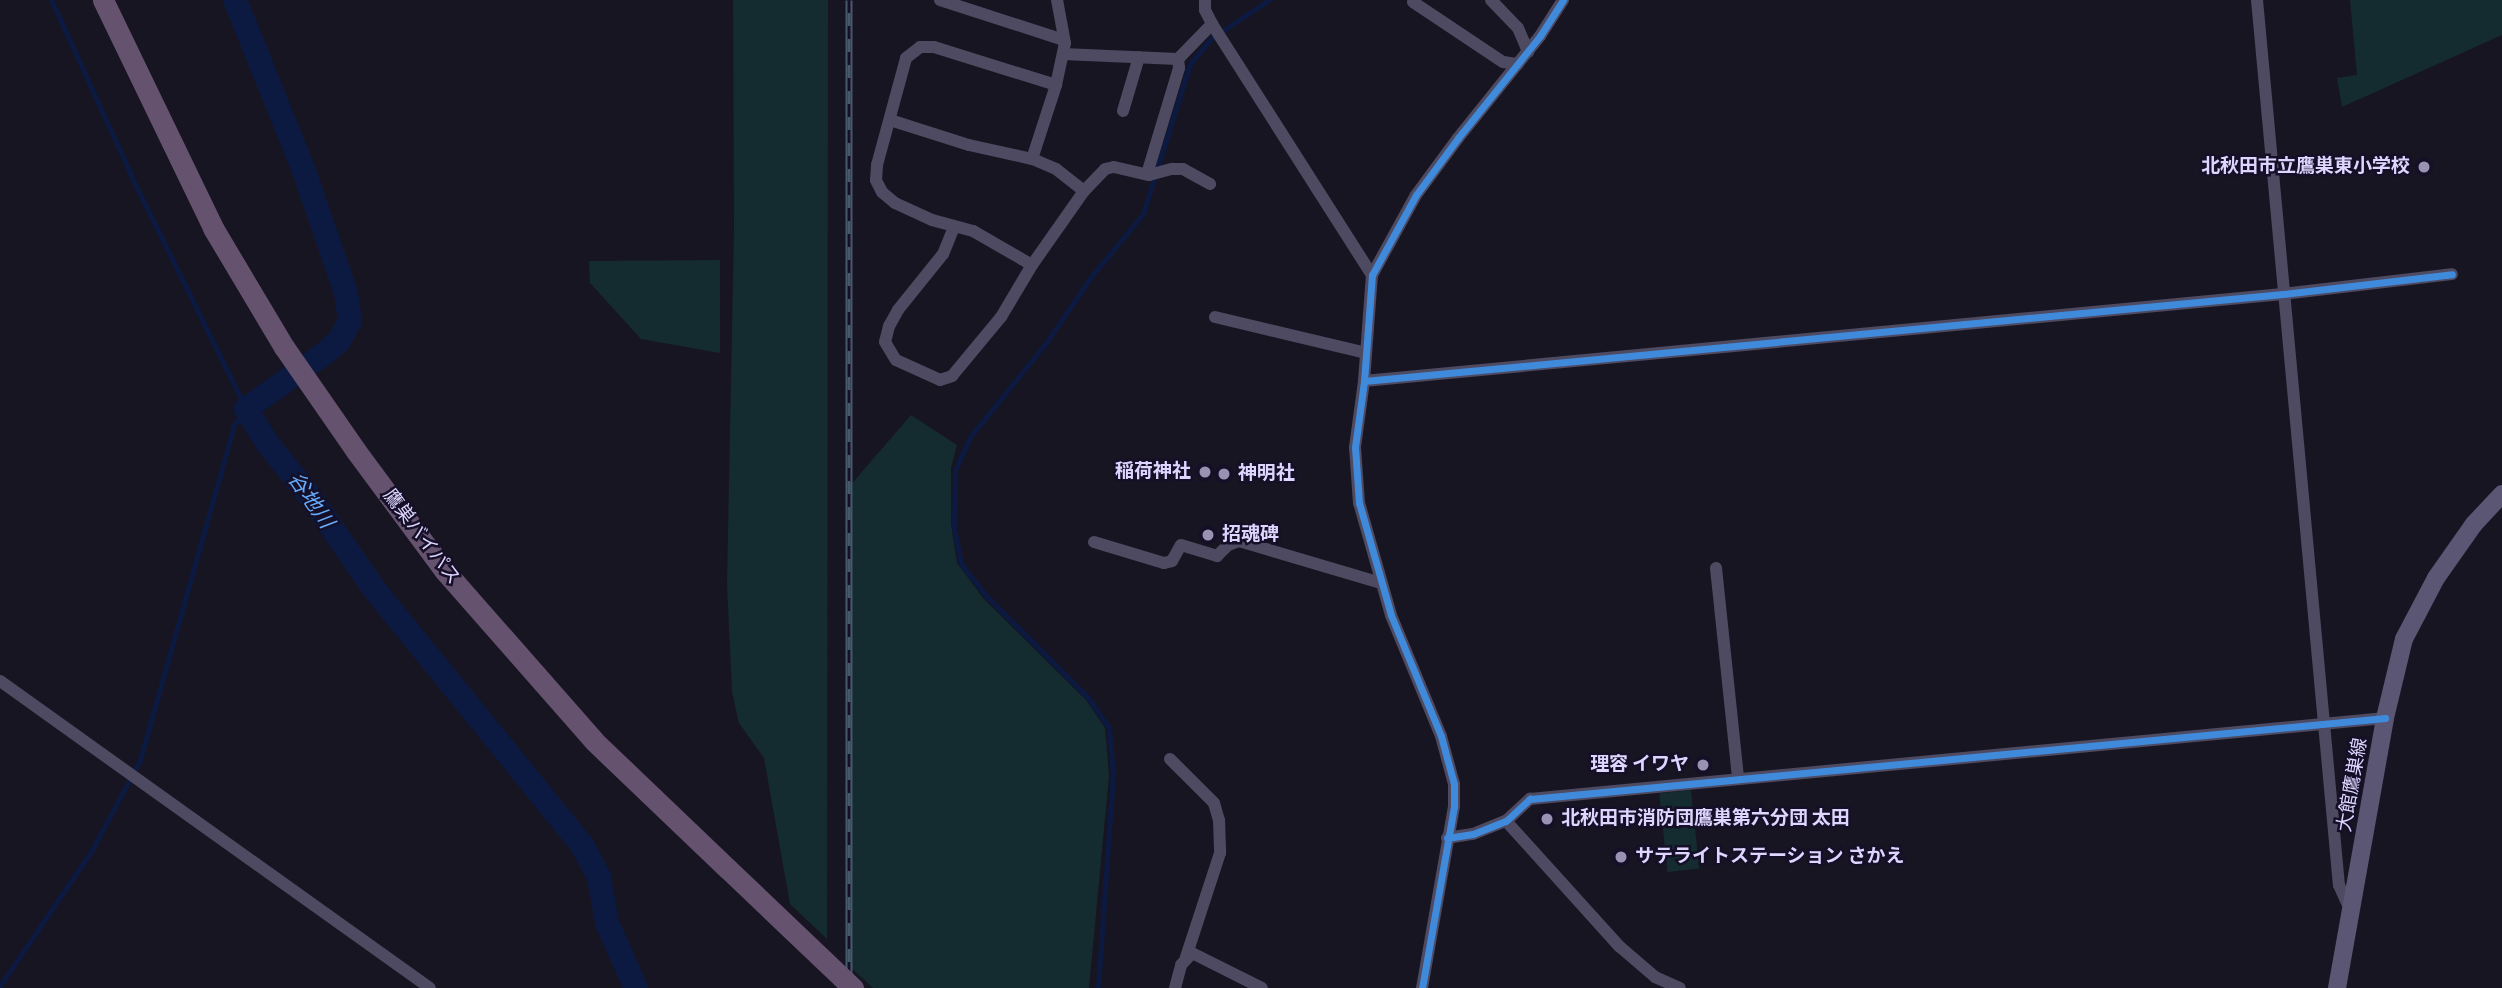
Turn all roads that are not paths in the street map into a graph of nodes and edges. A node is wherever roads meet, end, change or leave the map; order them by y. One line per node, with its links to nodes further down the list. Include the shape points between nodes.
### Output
1 (103, 0): 45 (highway, 鷹巣バイパス, bridge, via 220,239 285,347 444,570 594,741)
2 (940, 0): 10 (street)
3 (1057, 0): 10 (street)
4 (1205, 0): 9 (street, via 1205,10)
5 (1491, 0): 11 (street, via 1518,28)
6 (1563, 0): 11 (street)
7 (2257, 0): 27 (street)
8 (1413, 2): 15 (street, via 1503,62)
9 (1218, 32): 14 (street); 26 (street)
10 (1064, 40): 12 (street)
11 (1528, 51): 15 (street)
12 (1063, 54): 13 (street); 16 (street)
13 (1139, 57): 14 (street); 17 (street)
14 (1178, 59): 20 (street)
15 (1518, 64): 26 (street, via 1416,195)
16 (1056, 85): 18 (street, via 934,47 920,47 906,58); 19 (street)
17 (1123, 111)
18 (890, 120): 19 (street); 23 (street, via 877,165 876,180 882,192 895,203)
19 (1032, 159): 22 (street, via 1056,169)
20 (1153, 174): 21 (street, via 1183,169); 22 (street, via 1105,169)
21 (1210, 184)
22 (1084, 191): 24 (street)
23 (954, 227): 24 (street, via 992,240); 24 (street, via 943,254 889,326 885,342 896,360 921,374 940,380 952,376 1001,317)
24 (1032, 265)
25 (2452, 274): 27 (street)
26 (1372, 275): 29 (street)
27 (2283, 294): 30 (street); 37 (street)
28 (1215, 317): 29 (street)
29 (1366, 353): 30 (street)
30 (1364, 381): 34 (street, via 1355,447 1359,503)
31 (2502, 494): 36 (main road, 大館鷹巣線, via 2436,578 2404,639)
32 (1094, 542): 34 (street, via 1164,563 1172,561 1181,545 1217,556 1239,541)
33 (1716, 568): 39 (street)
34 (1381, 583): 41 (street, via 1454,784)
35 (0, 681): 44 (street)
36 (2385, 718): 37 (street); 42 (main road, 大館鷹巣線)
37 (2324, 725): 39 (street); 42 (street, via 2339,885)
38 (1170, 759): 43 (street, via 1214,803 1219,820 1220,853)
39 (1738, 779): 40 (street, via 1530,799)
40 (1506, 821): 41 (street); 49 (street, via 1619,946 1655,977)
41 (1447, 838): 48 (street)
42 (2352, 913): 50 (main road, 大館鷹巣線)
43 (1185, 960): 46 (street); 47 (street, via 1192,953)
44 (430, 988)
45 (853, 988)
46 (1175, 988)
47 (1262, 988)
48 (1422, 988)
49 (1680, 988)
50 (2337, 988)

